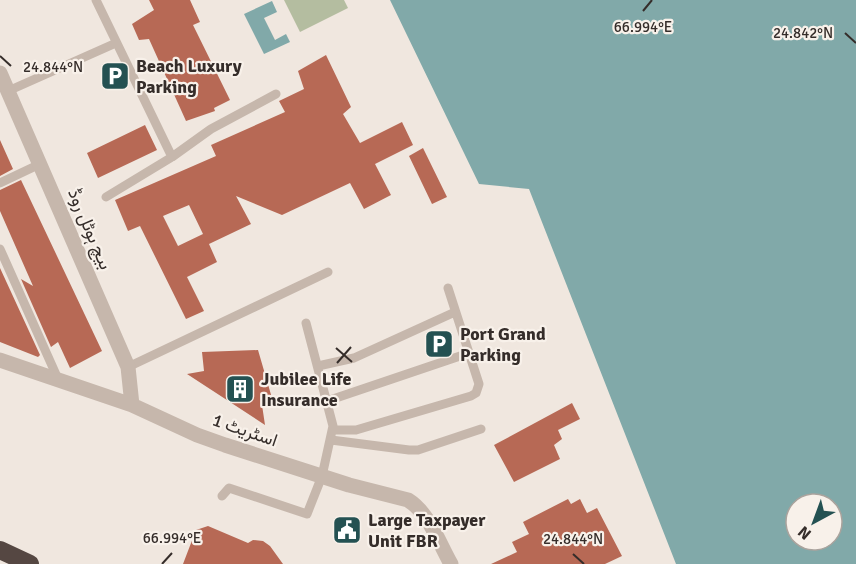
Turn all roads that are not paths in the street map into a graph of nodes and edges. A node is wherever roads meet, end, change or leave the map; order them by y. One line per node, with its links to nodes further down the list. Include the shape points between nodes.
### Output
1 (96, 0): 2 (lane)
2 (116, 43): 4 (lane); 6 (lane)
3 (0, 73): 4 (street, بیچ ہوٹل روڈ)
4 (8, 90): 7 (street, بیچ ہوٹل روڈ)
5 (276, 94): 6 (lane, via 211,129)
6 (172, 158): 9 (lane)
7 (40, 164): 8 (lane); 18 (street, بیچ ہوٹل روڈ)
8 (0, 183)
9 (106, 197)
10 (0, 249): 19 (lane)
11 (328, 272): 18 (lane)
12 (448, 288): 13 (lane)
13 (455, 312): 15 (lane); 17 (lane, via 354,358)
14 (306, 323): 17 (lane)
15 (469, 353): 20 (lane); 23 (lane, via 479,384 471,396)
16 (0, 360): 19 (street, اسٹریٹ 1)
17 (318, 366): 20 (lane)
18 (128, 367): 21 (street, بیچ ہوٹل روڈ)
19 (58, 379): 21 (street, اسٹریٹ 1)
20 (327, 401): 23 (lane)
21 (132, 405): 24 (street, اسٹریٹ 1, via 197,435)
22 (481, 429): 23 (lane, via 418,450)
23 (332, 435): 24 (lane)
24 (322, 476): 25 (lane, via 307,514 229,488); 28 (street, اسٹریٹ 1, via 415,504)
25 (222, 496)
26 (0, 550): 27 (highway)
27 (30, 564)
28 (451, 564)

